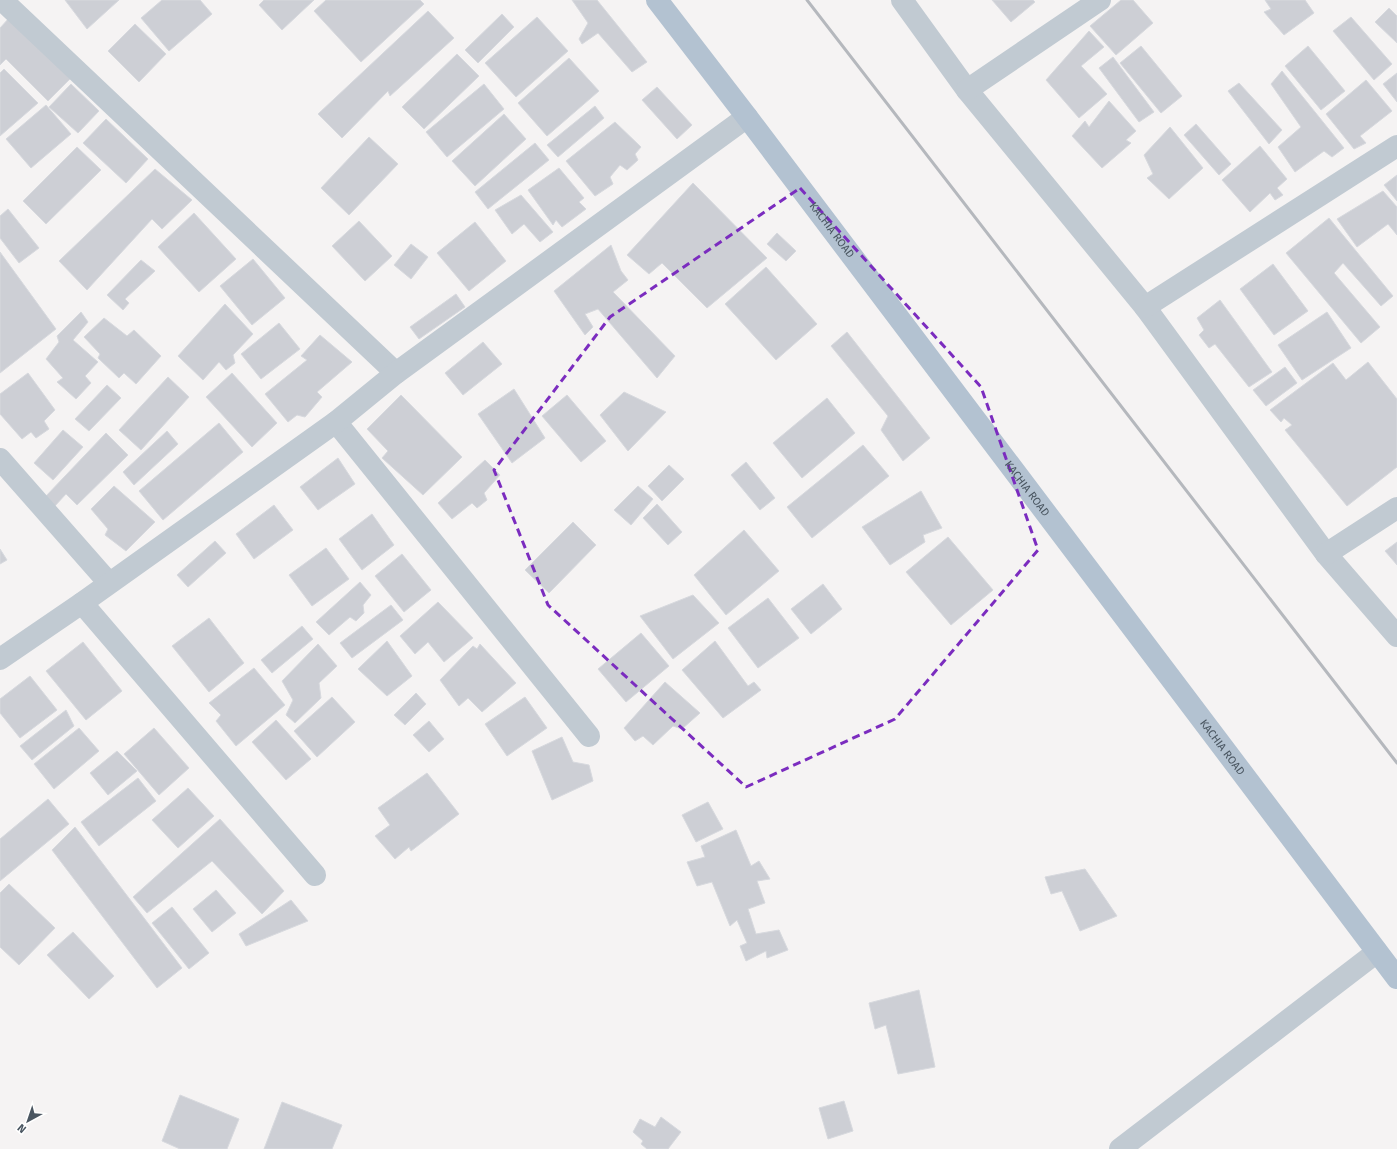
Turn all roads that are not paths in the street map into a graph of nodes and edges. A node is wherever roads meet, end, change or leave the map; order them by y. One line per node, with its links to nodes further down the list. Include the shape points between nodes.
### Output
1 (657, 0): 6 (main road, KACHIA ROAD)
2 (902, 0): 5 (street)
3 (1100, 0): 5 (street)
4 (8, 5): 9 (street)
5 (967, 90): 8 (street)
6 (747, 117): 9 (street); 20 (main road, KACHIA ROAD)
7 (1397, 146): 8 (street)
8 (1145, 307): 13 (street)
9 (396, 373): 10 (street)
10 (336, 422): 14 (street); 18 (street)
11 (0, 459): 14 (street)
12 (1397, 508): 13 (street)
13 (1326, 554): 16 (street)
14 (109, 583): 15 (street)
15 (82, 603): 17 (street); 19 (street)
16 (1397, 636)
17 (0, 659)
18 (589, 736)
19 (315, 875)
20 (1377, 952): 21 (main road, KACHIA ROAD); 22 (street)
21 (1397, 978)
22 (1120, 1149)

